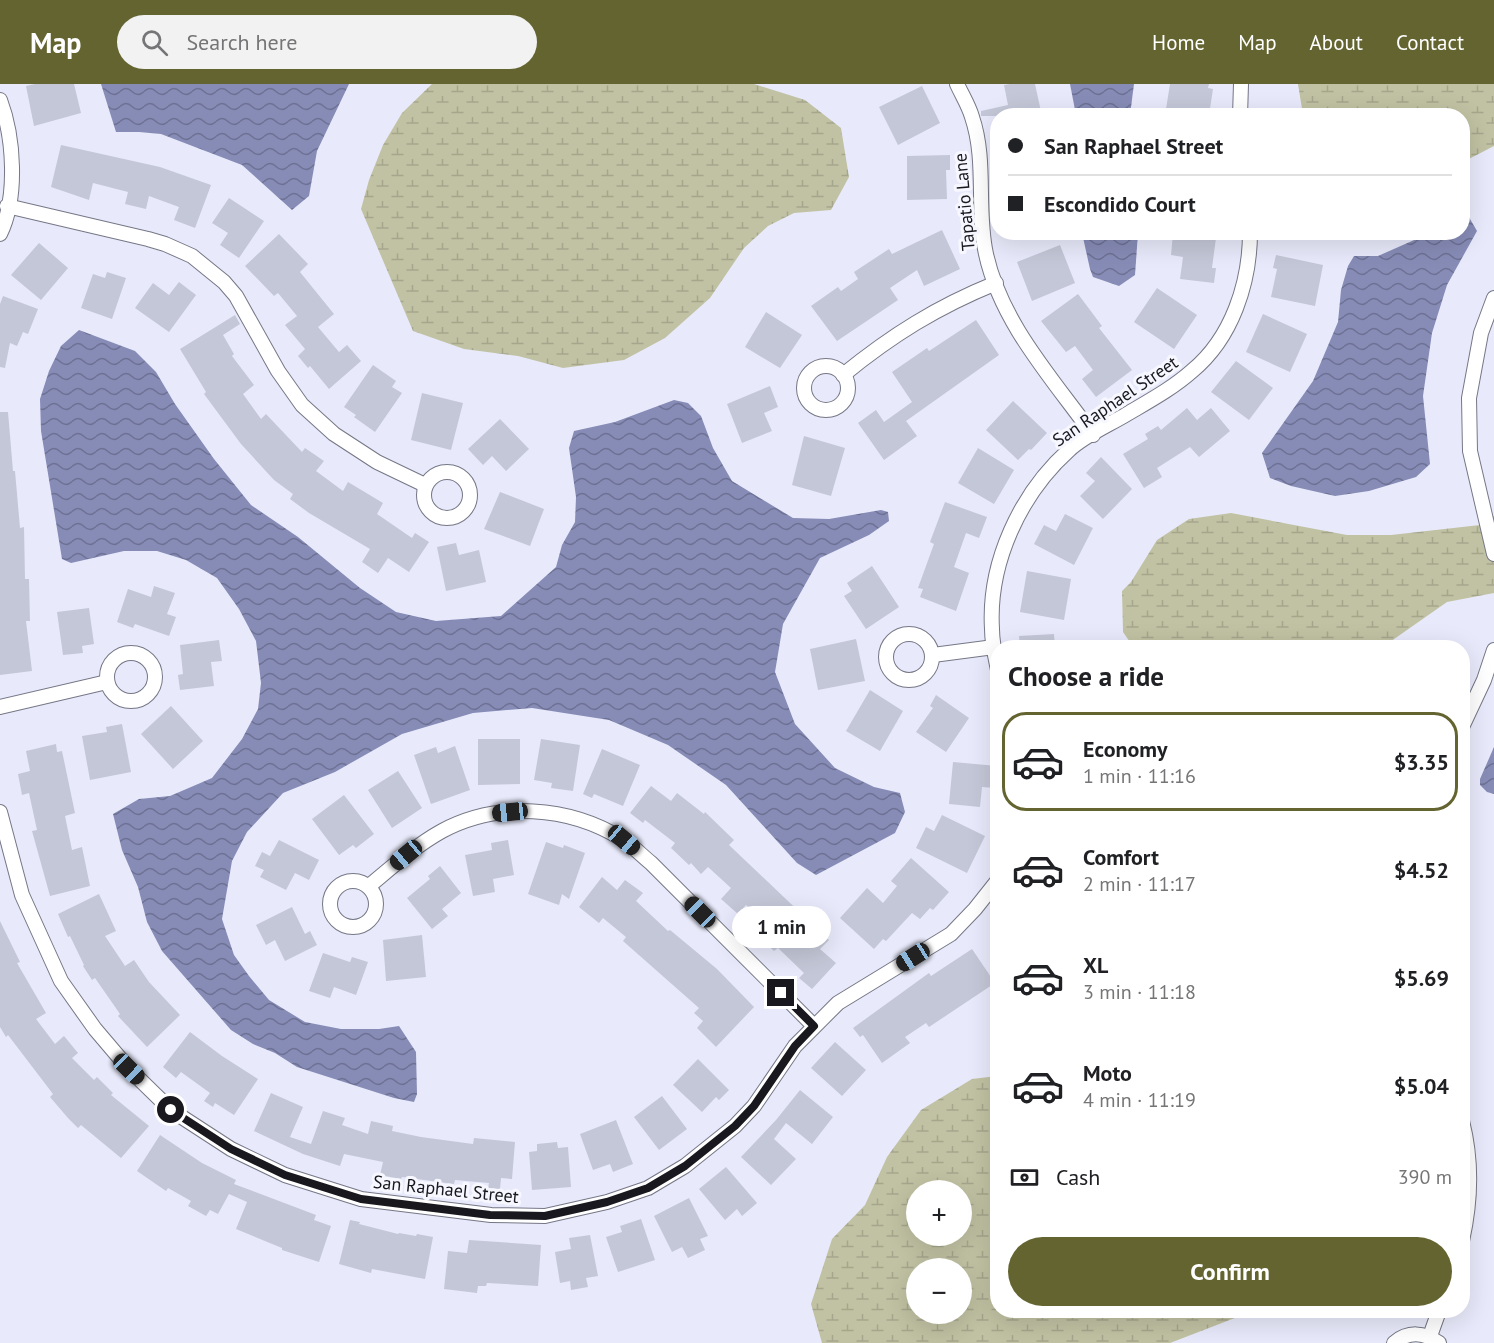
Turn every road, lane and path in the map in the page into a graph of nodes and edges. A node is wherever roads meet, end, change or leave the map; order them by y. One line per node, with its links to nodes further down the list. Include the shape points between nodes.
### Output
1 (957, 84): 8 (street, Tapatio Lane, via 972,117 979,156 981,227)
2 (1241, 84): 4 (street)
3 (0, 100): 5 (street, via 12,152 12,188)
4 (1240, 108)
5 (7, 206): 6 (street); 12 (street, via 148,239 192,256 236,296 273,362 303,405 334,434 376,462)
6 (0, 234)
7 (1250, 240): 11 (street, San Raphael Street, via 1242,294 1217,343 1193,371)
8 (996, 283): 10 (street, via 920,318); 11 (street, Tapatio Lane, via 1023,338)
9 (1494, 300): 13 (street, via 1481,333 1469,398 1470,451)
10 (843, 375)
11 (1093, 435): 14 (street, San Raphael Street, via 1070,448 1024,504 996,573)
12 (425, 485)
13 (1494, 554)
14 (993, 640)
15 (990, 648): 17 (street)
16 (1494, 650): 20 (street)
17 (933, 655)
18 (107, 682): 19 (street)
19 (0, 707)
20 (1470, 711)
21 (0, 812): 24 (street, San Raphael Street, via 22,895 61,981 129,1069 171,1110 231,1149 285,1175 361,1199 490,1215 545,1216 648,1188 685,1166 735,1126)
22 (369, 886): 24 (street, via 406,855 464,821 525,810 584,821 624,840 651,862)
23 (990, 890): 24 (street, San Raphael Street, via 951,934 838,1003)
24 (814, 1026)
25 (1438, 1318): 26 (street)
26 (1434, 1340): 27 (street, via 1418,1334)
27 (1394, 1343)

